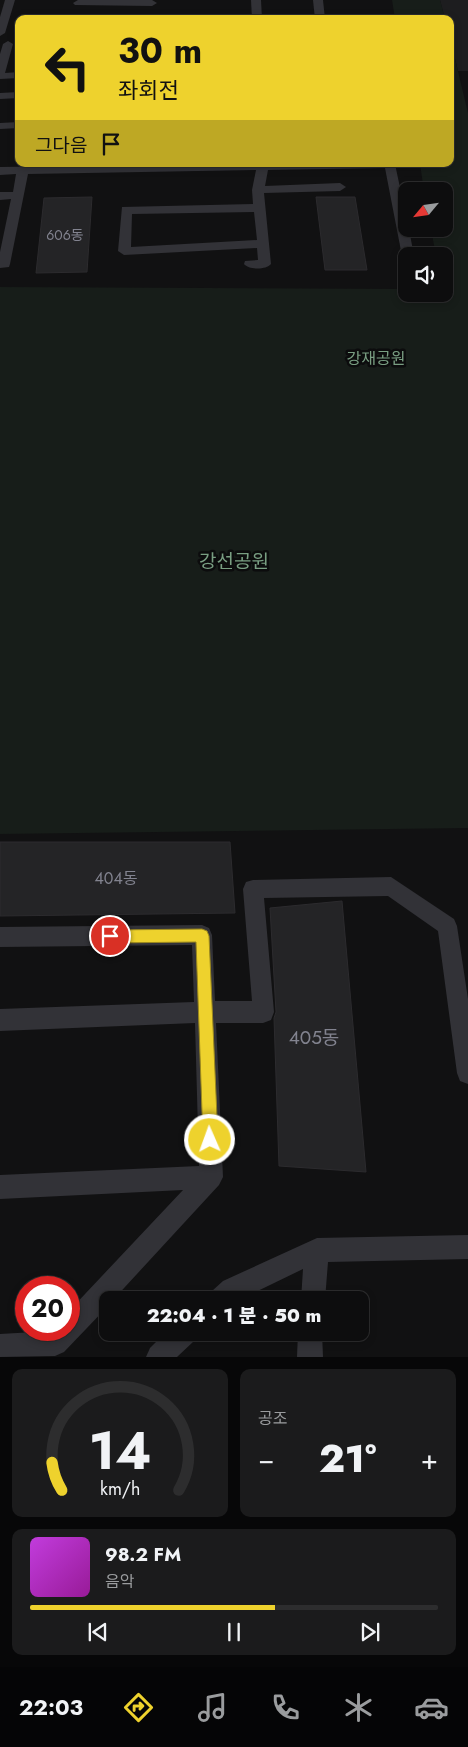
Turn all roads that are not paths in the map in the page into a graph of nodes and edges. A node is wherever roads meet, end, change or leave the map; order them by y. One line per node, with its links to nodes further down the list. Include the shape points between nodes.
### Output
1 (10, 0): 8 (lane)
2 (256, 0): 6 (lane)
3 (318, 0): 7 (lane)
4 (152, 4): 5 (lane)
5 (78, 5)
6 (257, 15)
7 (320, 15)
8 (0, 33)
9 (9, 44): 10 (lane)
10 (0, 74): 11 (lane)
11 (15, 75)
12 (15, 95): 13 (lane)
13 (0, 96)
14 (15, 125): 15 (lane)
15 (0, 126)
16 (167, 167): 19 (lane)
17 (263, 167): 22 (lane)
18 (390, 167): 28 (lane)
19 (23, 170): 20 (lane); 23 (lane)
20 (0, 171)
21 (340, 187): 22 (lane)
22 (258, 190): 25 (lane)
23 (19, 195): 24 (lane); 26 (lane)
24 (0, 196)
25 (259, 208): 27 (lane); 27 (lane, via 126,210 124,251)
26 (5, 240): 29 (lane, via 4,264)
27 (262, 244): 30 (lane, via 265,264)
28 (406, 247)
29 (0, 264)
30 (250, 264)
31 (0, 937): 32 (lane, via 202,936)
32 (206, 1012): 33 (lane); 34 (lane, via 263,1012 253,889 391,886 447,926); 35 (lane)
33 (0, 1020)
34 (468, 1073)
35 (211, 1177): 36 (lane); 41 (lane)
36 (0, 1187)
37 (468, 1247): 38 (lane)
38 (317, 1250): 39 (lane); 40 (lane)
39 (231, 1291)
40 (314, 1291)
41 (80, 1316)
42 (57, 1341): 45 (lane)
43 (176, 1341): 46 (lane)
44 (310, 1341): 47 (lane)
45 (0, 1348)
46 (159, 1357)
47 (310, 1357)

